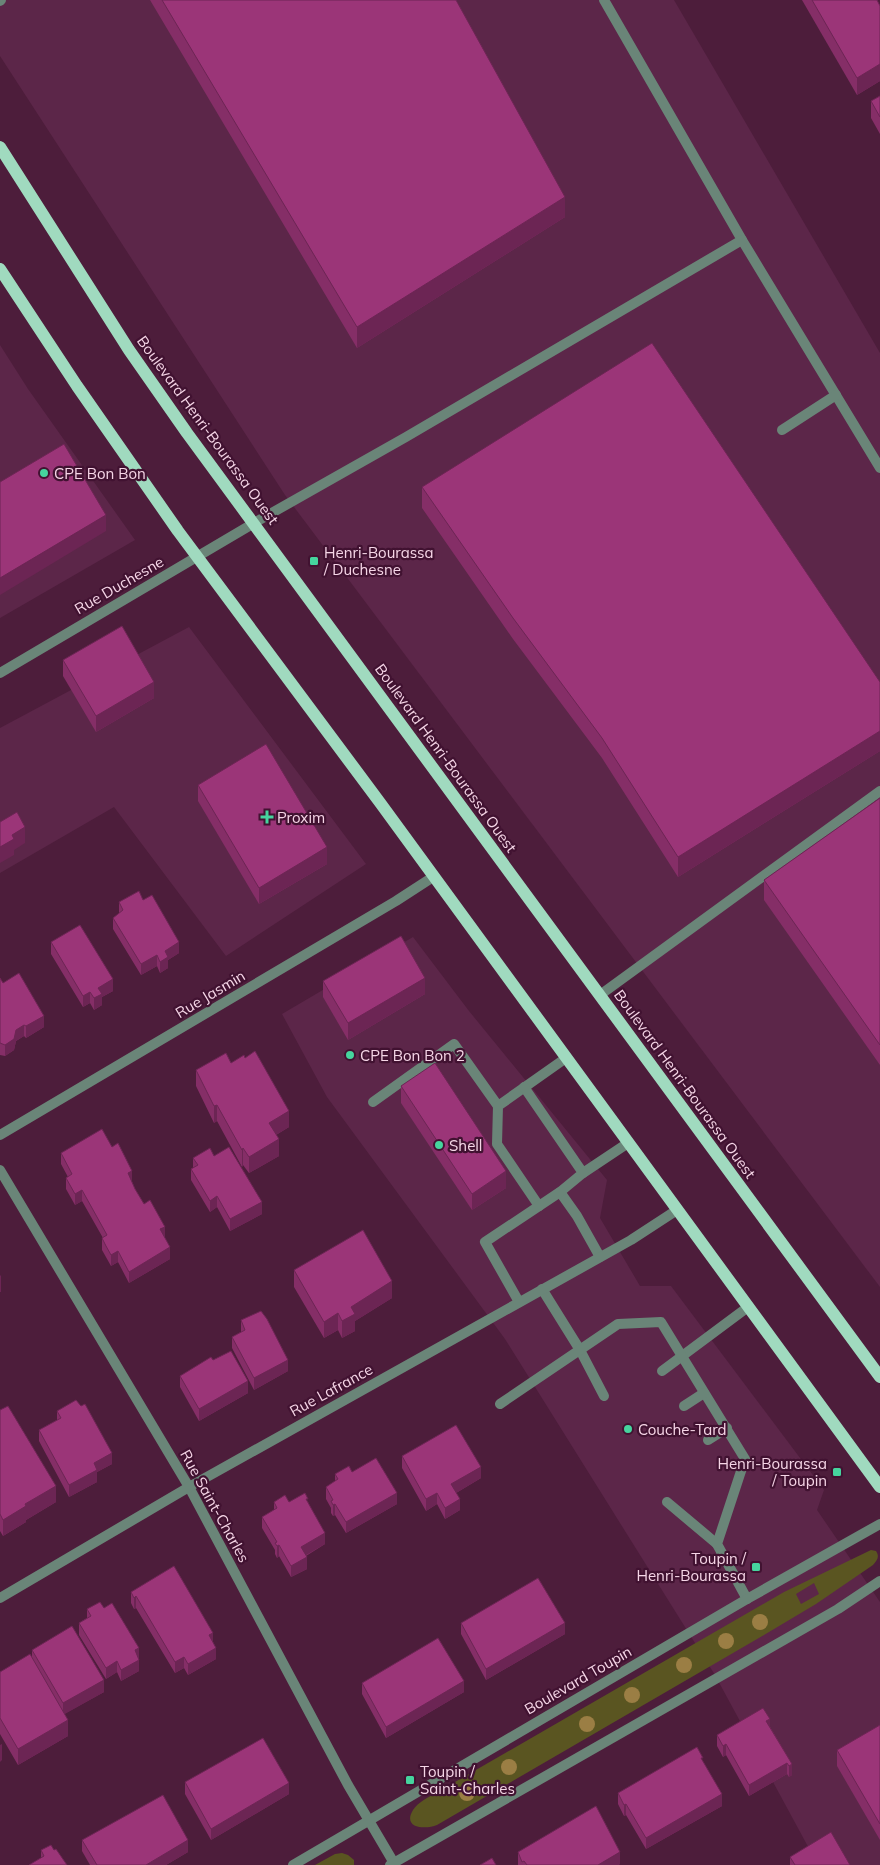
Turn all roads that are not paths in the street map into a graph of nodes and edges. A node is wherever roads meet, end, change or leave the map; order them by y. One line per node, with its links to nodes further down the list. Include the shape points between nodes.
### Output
1 (604, 0): 3 (street)
2 (0, 147): 8 (main road, Boulevard Henri-Bourassa Ouest, via 129,350)
3 (742, 240): 5 (street); 8 (street, Rue Duchesne)
4 (0, 269): 9 (main road, via 126,457)
5 (836, 395): 6 (street); 7 (street)
6 (782, 430)
7 (880, 468)
8 (254, 523): 9 (street, Rue Duchesne); 13 (main road, Boulevard Henri-Bourassa Ouest)
9 (198, 557): 10 (street, Rue Duchesne); 12 (main road)
10 (0, 673)
11 (880, 791): 13 (street)
12 (433, 877): 14 (main road); 18 (street, Rue Jasmin)
13 (600, 996): 32 (main road, Boulevard Henri-Bourassa Ouest)
14 (566, 1058): 15 (street); 19 (main road)
15 (524, 1087): 17 (street); 21 (street)
16 (373, 1102): 17 (street, via 454,1044)
17 (498, 1106): 23 (street, via 497,1144)
18 (0, 1135)
19 (628, 1142): 21 (street); 24 (main road)
20 (0, 1170): 39 (street, Rue Saint-Charles)
21 (583, 1173): 22 (street)
22 (560, 1192): 23 (street); 25 (street)
23 (539, 1206): 27 (street, via 484,1242)
24 (677, 1210): 25 (street, Rue Lafrance); 28 (main road)
25 (600, 1257): 26 (street, Rue Lafrance)
26 (542, 1289): 27 (street, Rue Lafrance); 29 (street)
27 (519, 1302): 39 (street, Rue Lafrance)
28 (748, 1307): 30 (street); 40 (main road)
29 (580, 1350): 30 (street, via 618,1324 661,1322); 34 (street); 35 (street)
30 (683, 1357): 31 (street); 33 (street)
31 (662, 1371)
32 (880, 1377)
33 (704, 1393): 36 (street); 37 (street)
34 (604, 1396)
35 (500, 1404)
36 (684, 1406)
37 (727, 1428): 38 (street); 43 (street, via 745,1459)
38 (708, 1440)
39 (189, 1487): 45 (street, Rue Lafrance); 47 (street, Rue Saint-Charles)
40 (880, 1487)
41 (667, 1502): 43 (street)
42 (880, 1524): 46 (street, Boulevard Toupin)
43 (716, 1544): 46 (street)
44 (880, 1581): 48 (street, via 823,1617)
45 (0, 1598)
46 (747, 1598): 47 (street, Boulevard Toupin)
47 (369, 1820): 48 (street, Rue Saint-Charles); 49 (street, Boulevard Toupin)
48 (392, 1864)
49 (293, 1865)

